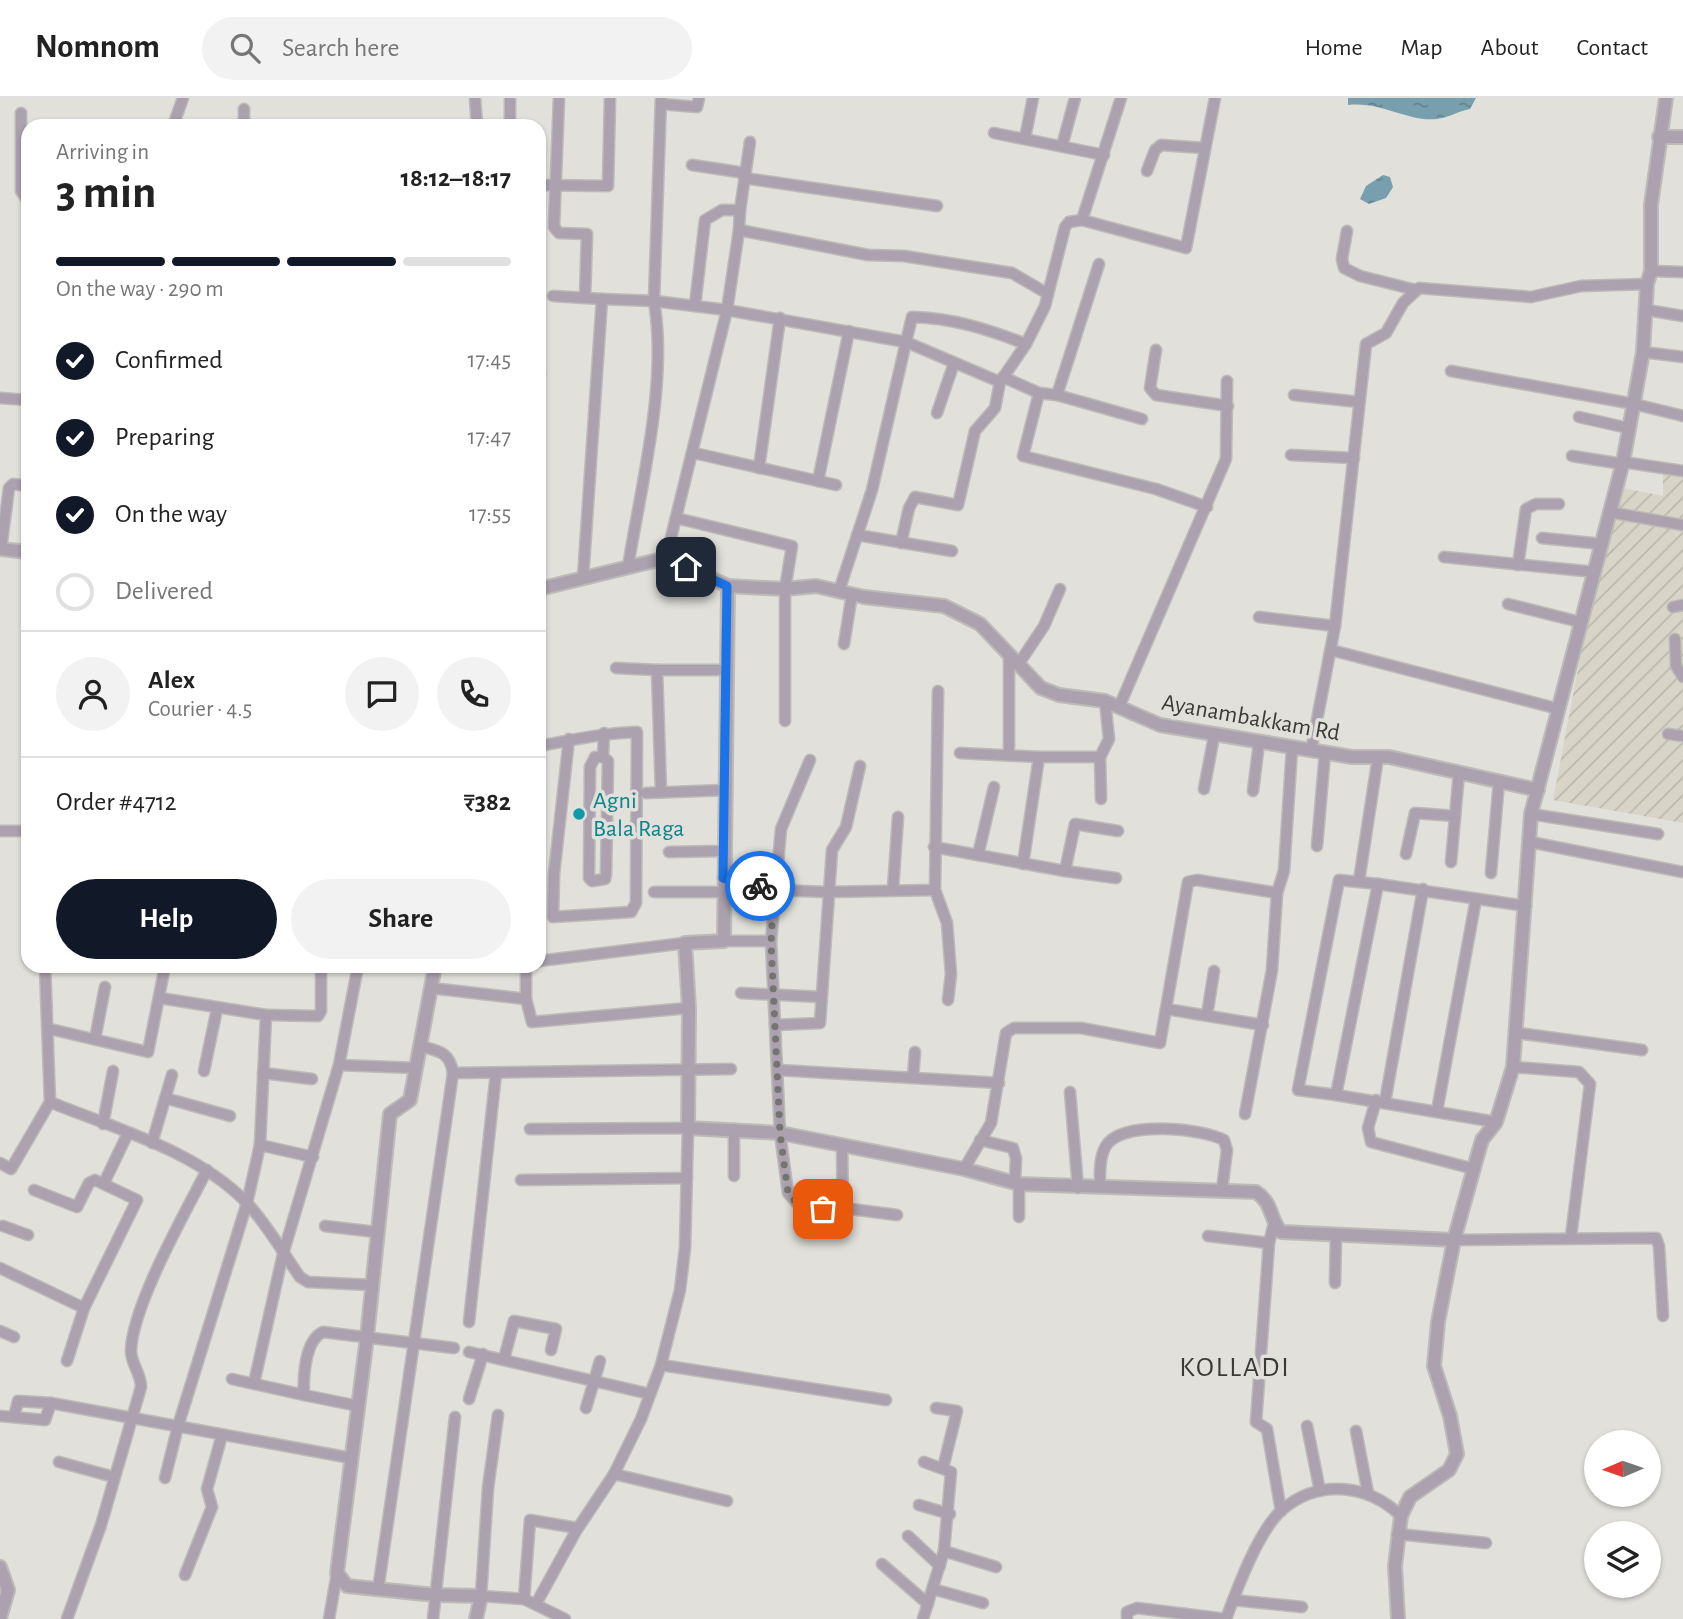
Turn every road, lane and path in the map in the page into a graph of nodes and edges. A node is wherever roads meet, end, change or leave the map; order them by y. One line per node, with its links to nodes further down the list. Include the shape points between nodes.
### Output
1 (183, 98): 17 (street)
2 (475, 98): 19 (street)
3 (510, 98): 20 (street)
4 (559, 98): 33 (street)
5 (610, 98): 33 (street, via 608,186)
6 (699, 98): 12 (street, via 697,107)
7 (1032, 98): 24 (street)
8 (1074, 98): 26 (street)
9 (1121, 98): 28 (street)
10 (1215, 98): 27 (street)
11 (1666, 98): 22 (street)
12 (661, 101): 49 (street)
13 (244, 109): 18 (street)
14 (21, 113): 16 (street)
15 (21, 119): 34 (street)
16 (21, 119)
17 (176, 119)
18 (244, 119)
19 (476, 119)
20 (510, 119)
21 (994, 133): 24 (street)
22 (1659, 137): 23 (street); 41 (street, via 1651,205)
23 (1683, 137)
24 (1025, 138): 26 (street)
25 (750, 142): 31 (street)
26 (1062, 146): 28 (street)
27 (1204, 148): 30 (street, via 1161,145); 37 (street, via 1186,248)
28 (1104, 155): 37 (street)
29 (692, 166): 31 (street)
30 (1147, 171)
31 (745, 176): 35 (street); 36 (street)
32 (546, 185): 33 (street)
33 (555, 185): 47 (street, via 554,227 559,233 587,234)
34 (21, 191)
35 (937, 206)
36 (740, 210): 38 (street); 50 (street, via 722,210 705,220)
37 (1082, 220): 45 (street, via 1065,227)
38 (739, 230): 45 (street, via 868,255 904,256 1012,274); 51 (street)
39 (1347, 231): 44 (street, via 1344,268)
40 (1099, 264): 66 (street)
41 (1651, 271): 42 (street); 43 (street)
42 (1683, 272)
43 (1647, 284): 44 (street, via 1581,286 1531,297 1433,287); 52 (street)
44 (1416, 290): 70 (street, via 1386,333 1366,344)
45 (1048, 295): 57 (street)
46 (553, 296): 47 (street)
47 (585, 297): 48 (street)
48 (602, 299): 49 (street); 105 (street)
49 (654, 301): 50 (street); 103 (street, via 658,326 653,406)
50 (695, 305): 51 (street)
51 (727, 310): 54 (street); 78 (street)
52 (1647, 310): 53 (street); 59 (street)
53 (1683, 316)
54 (780, 318): 55 (street); 83 (street)
55 (849, 331): 56 (street); 85 (street)
56 (906, 342): 57 (street, via 912,317 971,323); 61 (street); 93 (street)
57 (1026, 344): 63 (street)
58 (1156, 350): 72 (street, via 1153,393)
59 (1643, 352): 60 (street); 71 (street)
60 (1683, 357)
61 (954, 363): 63 (street); 73 (street)
62 (1451, 372): 71 (street)
63 (1002, 380): 65 (street); 95 (street, via 995,408 975,431 958,505 915,497)
64 (1227, 381): 72 (street)
65 (1039, 393): 66 (street); 89 (street, via 1023,456 1156,489)
66 (1057, 395): 76 (street)
67 (1294, 395): 70 (street)
68 (0, 398): 69 (street)
69 (21, 400)
70 (1359, 402): 81 (street)
71 (1634, 404): 74 (street); 77 (street)
72 (1228, 405): 89 (street, via 1226,459)
73 (937, 414)
74 (1683, 416)
75 (1579, 417): 77 (street)
76 (1142, 419)
77 (1628, 428): 82 (street)
78 (694, 453): 83 (street); 91 (street)
79 (1291, 456): 81 (street)
80 (1572, 456): 82 (street)
81 (1354, 458): 114 (street)
82 (1623, 463): 84 (street); 90 (street)
83 (759, 467): 85 (street)
84 (1683, 471)
85 (818, 481): 87 (street)
86 (21, 485): 97 (street, via 9,488)
87 (836, 485)
88 (1559, 505): 102 (street, via 1536,504 1526,509)
89 (1207, 507): 125 (street)
90 (1609, 512): 92 (street); 96 (street)
91 (677, 517): 101 (street); 108 (street, via 788,543 793,551)
92 (1683, 525)
93 (857, 535): 95 (street); 110 (street)
94 (1542, 538): 96 (street)
95 (901, 543): 99 (street)
96 (1602, 544): 104 (street)
97 (0, 549): 98 (street)
98 (21, 551)
99 (952, 551)
100 (1444, 557): 102 (street)
101 (666, 558): 103 (street); 106 (street, Ayanambakkam Rd)
102 (1518, 565): 104 (street)
103 (628, 567): 105 (street)
104 (1595, 572): 113 (street)
105 (583, 578): 107 (street)
106 (727, 586): 108 (street, Ayanambakkam Rd); 121 (street)
107 (546, 587)
108 (785, 589): 110 (street, Ayanambakkam Rd, via 816,586); 127 (street)
109 (1059, 589): 118 (street, via 1044,626)
110 (846, 593): 116 (street); 118 (street, Ayanambakkam Rd, via 944,606 981,624)
111 (1508, 604): 113 (street)
112 (1259, 617): 114 (street)
113 (1580, 622): 126 (street)
114 (1335, 625): 117 (street)
115 (1675, 639): 122 (street, via 1676,666)
116 (844, 644)
117 (1331, 650): 126 (street); 136 (street)
118 (1014, 661): 124 (street, Ayanambakkam Rd, via 1041,688); 139 (street)
119 (616, 668): 120 (street)
120 (657, 670): 121 (street); 153 (street)
121 (726, 670): 150 (street)
122 (1683, 677)
123 (938, 691): 165 (street)
124 (1105, 701): 125 (street, Ayanambakkam Rd); 142 (street, via 1109,739)
125 (1119, 707): 130 (street, Ayanambakkam Rd, via 1160,725)
126 (1559, 709): 151 (street)
127 (785, 721)
128 (604, 733): 132 (street); 132 (street, via 638,732 636,903 631,912 553,917); 140 (street)
129 (1668, 734): 131 (street)
130 (1214, 736): 133 (street, Ayanambakkam Rd); 149 (street)
131 (1683, 736)
132 (569, 739): 134 (street)
133 (1259, 743): 135 (street, Ayanambakkam Rd); 152 (street)
134 (546, 745)
135 (1292, 748): 136 (street, Ayanambakkam Rd); 185 (street, via 1284,871)
136 (1311, 751): 138 (street, Ayanambakkam Rd)
137 (960, 753): 139 (street)
138 (1325, 753): 143 (street, Ayanambakkam Rd); 164 (street)
139 (1009, 754): 141 (street)
140 (603, 757): 140 (street, via 608,761 606,874 605,879 593,881 589,878 590,767 595,757)
141 (1039, 757): 142 (street); 171 (street)
142 (1100, 757): 155 (street)
143 (1378, 757): 146 (street, Ayanambakkam Rd); 176 (street)
144 (810, 760): 181 (street, via 781,830)
145 (860, 766): 184 (street, via 846,827 832,850)
146 (1459, 772): 147 (street, Ayanambakkam Rd); 157 (street)
147 (1499, 781): 151 (street, Ayanambakkam Rd); 174 (street)
148 (993, 788): 169 (street)
149 (1204, 789)
150 (726, 790): 153 (street); 166 (street)
151 (1538, 790): 156 (street)
152 (1253, 791)
153 (661, 792): 154 (street)
154 (646, 793)
155 (1101, 799)
156 (1531, 814): 162 (street); 163 (street)
157 (1455, 816): 168 (street, via 1415,813); 170 (street)
158 (898, 817): 179 (street)
159 (0, 831): 160 (street)
160 (21, 831)
161 (1118, 831): 172 (street, via 1075,824)
162 (1658, 834)
163 (1530, 842): 173 (street); 187 (street)
164 (1317, 846)
165 (934, 848): 169 (street); 182 (street)
166 (723, 851): 167 (street); 178 (street)
167 (669, 852)
168 (1406, 854)
169 (978, 855): 171 (street)
170 (1451, 862)
171 (1023, 864): 172 (street)
172 (1065, 871): 175 (street)
173 (1683, 872)
174 (1491, 873)
175 (1116, 878)
176 (1359, 881): 177 (street); 236 (street, via 1339,880 1298,1090)
177 (1378, 884): 180 (street); 236 (street)
178 (724, 885): 181 (street); 183 (street); 188 (street)
179 (893, 889): 182 (street); 184 (street)
180 (1423, 889): 186 (street); 238 (street)
181 (774, 890): 184 (street); 189 (street)
182 (935, 890): 206 (street, via 948,932)
183 (654, 892)
184 (827, 892): 203 (street)
185 (1277, 893): 209 (street, via 1188,882); 213 (street)
186 (1476, 899): 187 (street); 240 (street)
187 (1526, 905): 215 (street)
188 (724, 941): 189 (street); 190 (street)
189 (771, 942): 202 (street)
190 (685, 943): 191 (street); 208 (street)
191 (546, 960)
192 (1214, 971): 211 (street)
193 (46, 973): 214 (street)
194 (165, 973): 204 (street)
195 (321, 973): 210 (street, via 318,1016)
196 (357, 973): 220 (street)
197 (434, 973): 200 (street)
198 (526, 973): 205 (street)
199 (105, 987): 216 (street)
200 (431, 988): 205 (street); 217 (street)
201 (741, 993): 202 (street)
202 (773, 994): 203 (street); 212 (street)
203 (821, 997): 212 (street, via 820,1023)
204 (160, 998): 207 (street); 216 (street, via 148,1052)
205 (526, 999): 208 (street, via 532,1022)
206 (948, 1000)
207 (217, 1009): 210 (street); 227 (street)
208 (689, 1009): 224 (street)
209 (1166, 1009): 211 (street); 234 (street, via 1160,1043 1081,1028 1014,1028 1006,1033)
210 (266, 1015): 228 (street)
211 (1207, 1015): 213 (street)
212 (775, 1025): 225 (street)
213 (1263, 1025): 241 (street)
214 (50, 1029): 216 (street); 239 (street)
215 (1518, 1033): 218 (street); 221 (street)
216 (94, 1039)
217 (420, 1046): 222 (street); 229 (street, via 445,1053 452,1060)
218 (1642, 1050)
219 (915, 1052): 232 (street)
220 (340, 1065): 222 (street); 254 (street)
221 (1513, 1067): 243 (street); 279 (street, via 1578,1072 1590,1084)
222 (416, 1068): 275 (street, via 410,1101 390,1114)
223 (731, 1069): 224 (street)
224 (689, 1070): 230 (street); 245 (street)
225 (778, 1070): 232 (street); 249 (street)
226 (113, 1071): 244 (street)
227 (204, 1071)
228 (263, 1073): 233 (street); 252 (street)
229 (453, 1073): 230 (street); 292 (street)
230 (496, 1073): 288 (street)
231 (172, 1075): 237 (street)
232 (913, 1077): 234 (street)
233 (312, 1079)
234 (999, 1083): 250 (street, via 991,1123)
235 (1070, 1093): 265 (street)
236 (1336, 1095): 238 (street)
237 (165, 1098): 242 (street); 251 (street)
238 (1380, 1101): 240 (street); 257 (street, via 1368,1128 1371,1142)
239 (50, 1102): 244 (street); 255 (street, via 11,1169)
240 (1437, 1111): 243 (street)
241 (1245, 1114)
242 (230, 1116)
243 (1496, 1122): 257 (street, via 1482,1140)
244 (103, 1124): 248 (street)
245 (688, 1128): 246 (street); 247 (street); 260 (street)
246 (530, 1129)
247 (734, 1129): 249 (street); 259 (street)
248 (128, 1133): 251 (street); 263 (street)
249 (780, 1133): 253 (street); 269 (street, via 788,1193 803,1210)
250 (980, 1140): 256 (street); 262 (street, via 1013,1148)
251 (152, 1143): 258 (street)
252 (260, 1145): 254 (street); 268 (street)
253 (842, 1146): 256 (street); 269 (street)
254 (313, 1157): 282 (street)
255 (0, 1163)
256 (964, 1169): 262 (street)
257 (1474, 1169): 280 (street)
258 (207, 1170): 268 (street); 316 (street, via 139,1318 131,1350 141,1387)
259 (734, 1176)
260 (687, 1178): 261 (street); 300 (street, via 680,1290)
261 (522, 1180)
262 (1017, 1182): 265 (street); 271 (street)
263 (104, 1183): 266 (street, via 93,1180 74,1207); 286 (street, via 137,1202)
264 (1100, 1185): 265 (street); 267 (street); 267 (street, via 1101,1160 1108,1143 1129,1132 1154,1129 1224,1140)
265 (1078, 1188)
266 (34, 1190)
267 (1222, 1191): 272 (street, via 1256,1192 1272,1209)
268 (247, 1203): 282 (street); 317 (street)
269 (843, 1208): 270 (street)
270 (897, 1215)
271 (1019, 1217)
272 (1274, 1223): 276 (street, via 1281,1232); 281 (street)
273 (1, 1225): 277 (street)
274 (325, 1226): 275 (street)
275 (376, 1231): 285 (street)
276 (1336, 1234): 280 (street); 284 (street)
277 (28, 1235)
278 (1208, 1236): 281 (street)
279 (1571, 1237): 280 (street); 287 (street, via 1656,1238)
280 (1454, 1240): 334 (street, via 1434,1366 1457,1454 1449,1470 1410,1497)
281 (1269, 1243): 332 (street, via 1256,1422 1267,1429)
282 (283, 1254): 285 (street, via 308,1282); 303 (street)
283 (0, 1268): 286 (street)
284 (1335, 1283)
285 (371, 1284): 291 (street)
286 (84, 1308): 299 (street)
287 (1663, 1316)
288 (468, 1322)
289 (0, 1331): 290 (street)
290 (14, 1337)
291 (367, 1337): 292 (street); 305 (street, via 323,1332 313,1339); 309 (street)
292 (412, 1343): 293 (street); 347 (street)
293 (454, 1348)
294 (551, 1350): 297 (street, via 556,1329 514,1321)
295 (469, 1352): 296 (street)
296 (483, 1354): 297 (street); 306 (street)
297 (504, 1359): 302 (street)
298 (600, 1361): 302 (street)
299 (67, 1362)
300 (661, 1365): 304 (street); 307 (street)
301 (232, 1379): 303 (street)
302 (594, 1380): 304 (street); 310 (street)
303 (254, 1383): 305 (street)
304 (650, 1394): 325 (street)
305 (304, 1395): 309 (street)
306 (469, 1399)
307 (886, 1401)
308 (51, 1404): 315 (street, via 45,1420); 315 (street, via 18,1401); 316 (street)
309 (358, 1406): 321 (street)
310 (586, 1408)
311 (936, 1408): 324 (street, via 957,1411)
312 (498, 1415): 349 (street)
313 (0, 1416): 315 (street)
314 (455, 1417): 348 (street)
315 (14, 1418)
316 (129, 1420): 317 (street); 326 (street)
317 (178, 1426): 320 (street); 327 (street)
318 (1307, 1426): 328 (street)
319 (1356, 1431): 329 (street)
320 (222, 1435): 321 (street); 345 (street, via 207,1489 212,1507)
321 (351, 1458): 344 (street)
322 (59, 1462): 326 (street)
323 (924, 1462): 324 (street)
324 (943, 1468): 333 (street, via 952,1475)
325 (614, 1474): 330 (street); 335 (street)
326 (114, 1477): 358 (street)
327 (165, 1478)
328 (1320, 1491): 329 (street, via 1342,1488); 332 (street)
329 (1368, 1493): 334 (street)
330 (727, 1501)
331 (919, 1505): 333 (street)
332 (1281, 1511): 351 (street, via 1266,1531)
333 (950, 1514): 339 (street)
334 (1401, 1516): 336 (street)
335 (577, 1528): 350 (street, via 530,1520); 353 (street)
336 (1397, 1534): 338 (street); 366 (street)
337 (908, 1536): 341 (street)
338 (1486, 1543)
339 (944, 1551): 341 (street); 343 (street)
340 (882, 1564): 354 (street)
341 (940, 1566): 346 (street)
342 (0, 1567): 357 (street, via 8,1590)
343 (996, 1567)
344 (337, 1573): 347 (street, via 347,1586); 359 (street)
345 (185, 1575)
346 (933, 1589): 352 (street); 354 (street)
347 (378, 1590): 348 (street)
348 (435, 1595): 349 (street); 360 (street)
349 (481, 1596): 350 (street); 361 (street)
350 (524, 1599): 353 (street)
351 (1233, 1600): 355 (street); 365 (street)
352 (984, 1603)
353 (536, 1604): 362 (street)
354 (928, 1604): 363 (street)
355 (1302, 1607)
356 (1169, 1615): 364 (street, via 1131,1608); 365 (street)
357 (0, 1618)
358 (68, 1619)
359 (329, 1619)
360 (433, 1619)
361 (476, 1619)
362 (565, 1619)
363 (923, 1619)
364 (1126, 1619)
365 (1226, 1619)
366 (1398, 1619)

